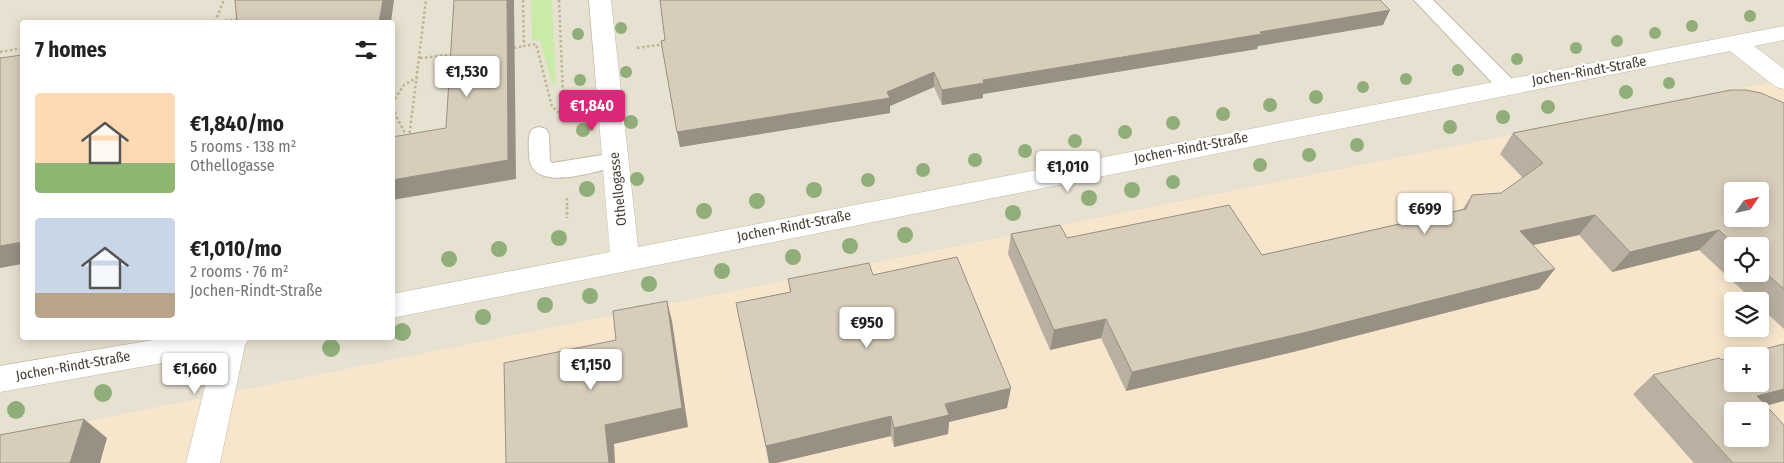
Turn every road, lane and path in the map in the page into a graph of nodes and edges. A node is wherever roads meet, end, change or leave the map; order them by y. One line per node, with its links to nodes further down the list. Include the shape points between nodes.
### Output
1 (224, 0): 8 (path)
2 (426, 0): 19 (path)
3 (523, 0): 13 (path)
4 (559, 0): 25 (path)
5 (600, 0): 27 (street, Othellogasse)
6 (1422, 0): 22 (lane)
7 (243, 19): 9 (path)
8 (216, 20)
9 (234, 20)
10 (1784, 33): 12 (street, Jochen-Rindt-Straße)
11 (673, 43): 16 (path)
12 (1736, 43): 21 (street); 22 (street, Jochen-Rindt-Straße)
13 (524, 46): 15 (path); 25 (path, via 536,44 552,107)
14 (20, 48): 17 (path)
15 (514, 48)
16 (635, 49)
17 (0, 52)
18 (457, 55): 19 (path)
19 (420, 58): 20 (path)
20 (418, 77): 23 (path, via 404,86); 24 (path, via 409,140)
21 (1784, 81)
22 (1507, 86): 29 (street, Jochen-Rindt-Straße)
23 (395, 99)
24 (395, 114)
25 (564, 116): 28 (path)
26 (539, 134): 28 (lane, via 540,164 556,171)
27 (615, 160): 28 (lane); 29 (street, Othellogasse)
28 (566, 169)
29 (625, 259): 30 (street, Jochen-Rindt-Straße)
30 (395, 305)
31 (222, 340): 33 (street, Jochen-Rindt-Straße)
32 (233, 340): 34 (street)
33 (0, 380)
34 (203, 463)

